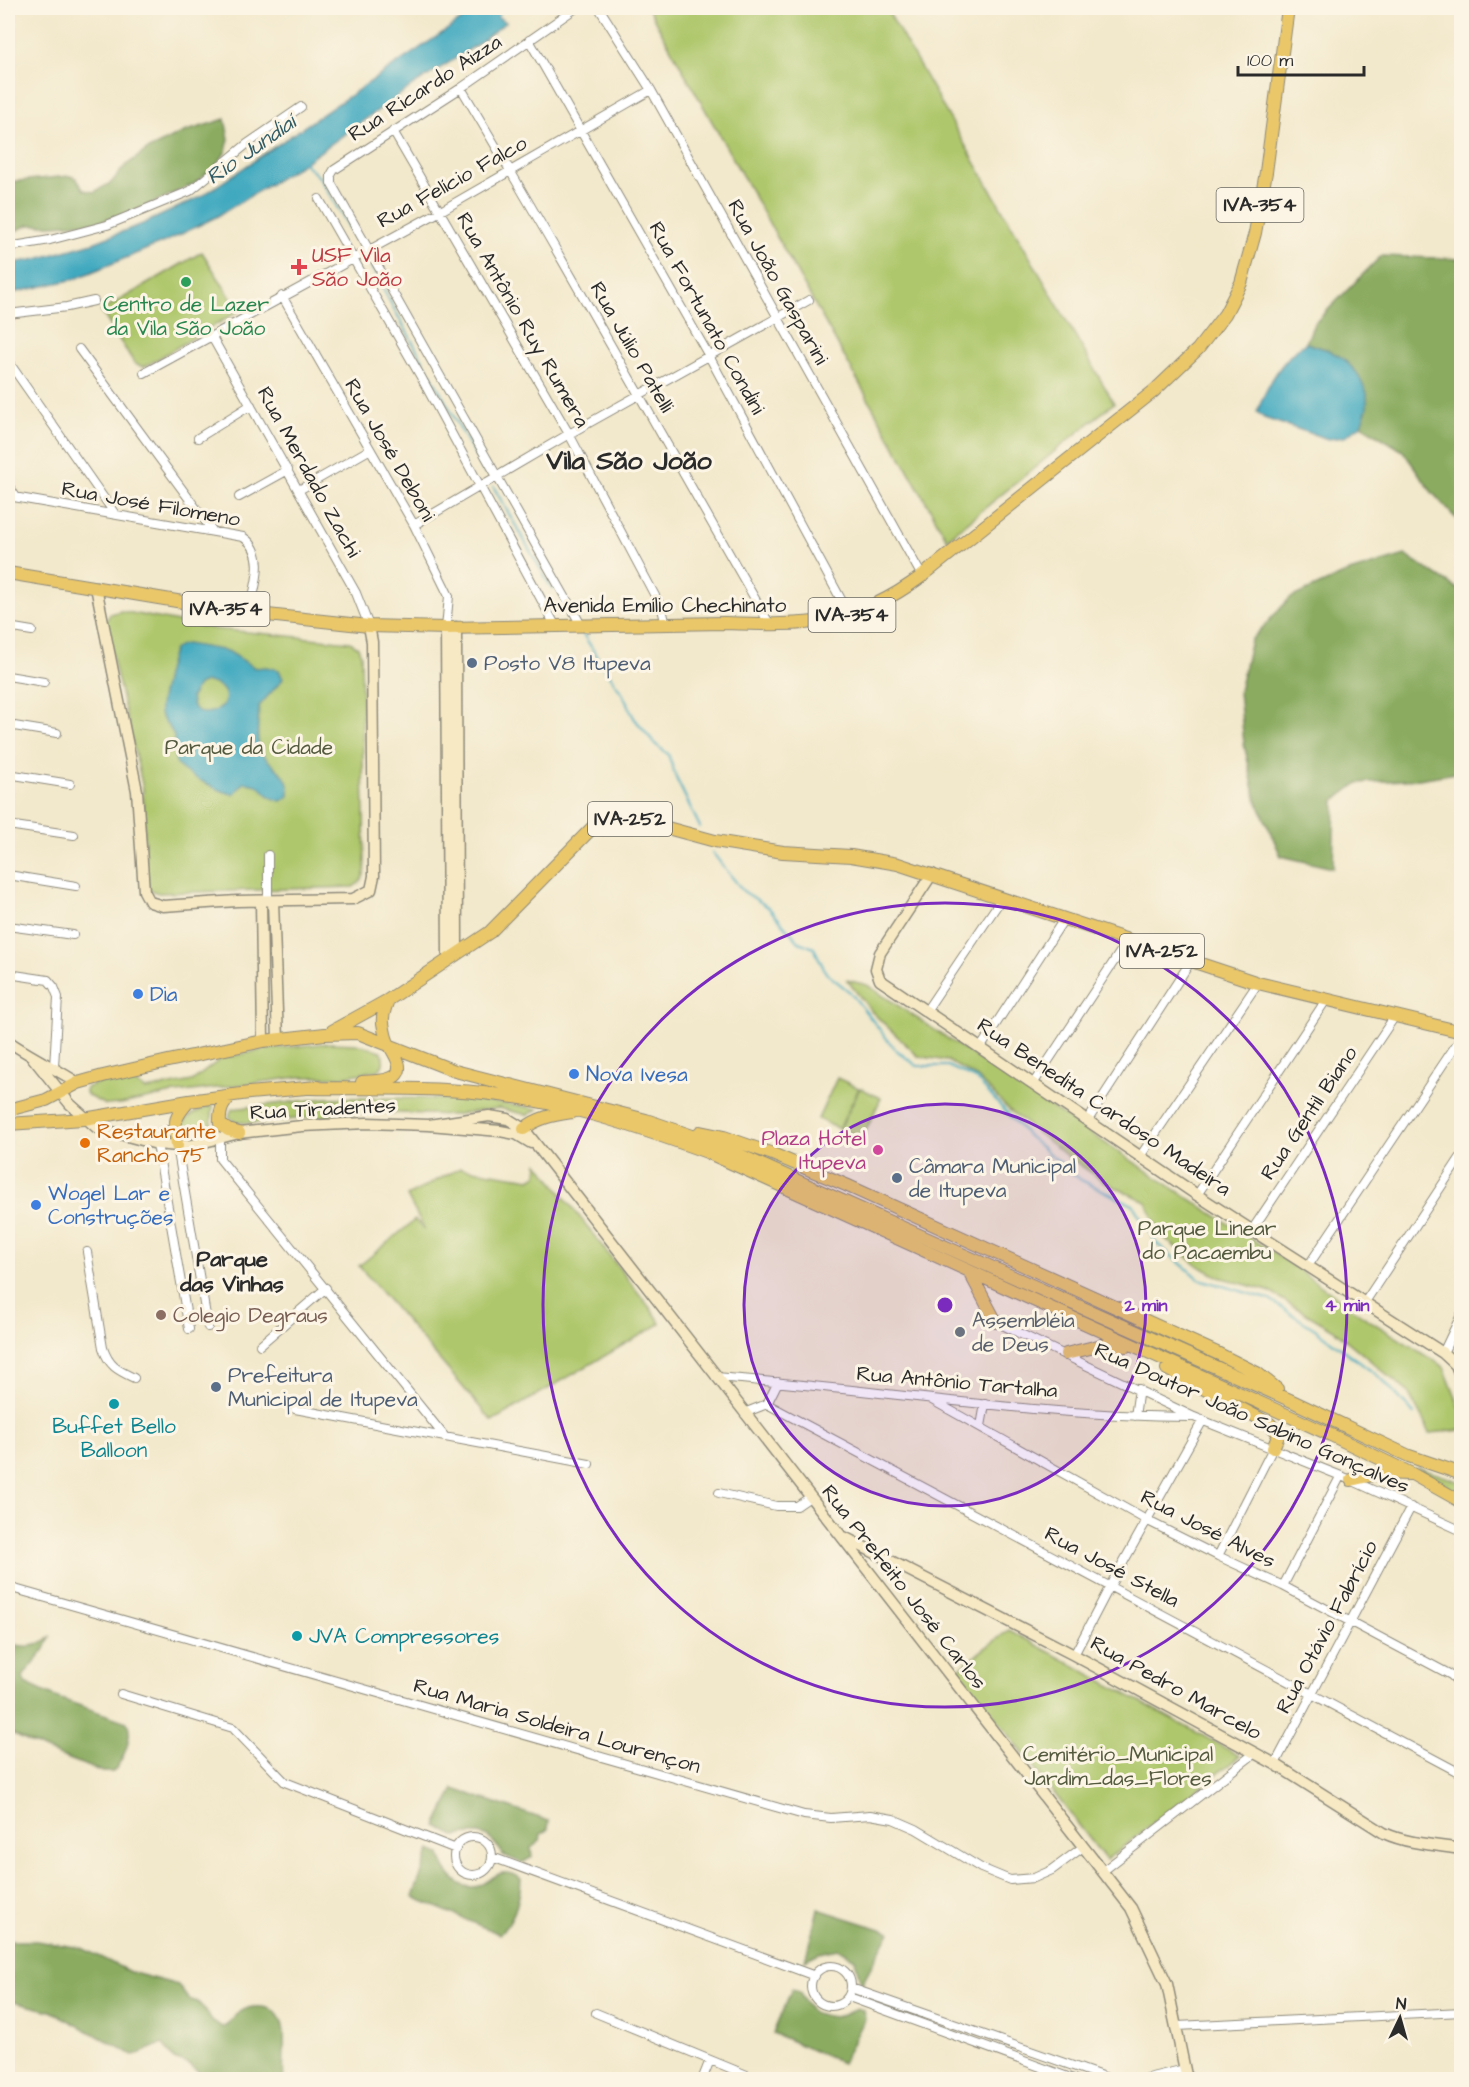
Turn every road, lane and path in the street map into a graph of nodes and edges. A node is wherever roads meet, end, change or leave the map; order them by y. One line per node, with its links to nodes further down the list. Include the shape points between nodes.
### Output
1 (576, 8): 4 (street, Rua Ricardo Aizza)
2 (599, 8): 6 (street, Rua João Gasparini)
3 (1288, 8): 42 (main road, Avenida Emílio Chechinato / IVA-354, via 1255,233 1241,283 1225,314 1198,349 1154,391)
4 (529, 40): 5 (street, Rua Ricardo Aizza); 8 (street, Rua Fortunato Condini)
5 (461, 88): 9 (street, Rua Ricardo Aizza); 10 (street, Rua Júlio Patelli)
6 (651, 90): 8 (street, Rua Felício Falco); 20 (street, Rua João Gasparini)
7 (301, 107): 13 (street, via 247,144 190,191 107,225)
8 (581, 130): 10 (street, Rua Felício Falco); 23 (street, Rua Fortunato Condini)
9 (393, 131): 12 (street, Rua Antônio Ruy Rumera); 14 (street, Rua Ricardo Aizza, via 331,175 331,183)
10 (511, 171): 12 (street, Rua Felício Falco); 26 (street, Rua Júlio Patelli)
11 (319, 199): 15 (street)
12 (439, 212): 14 (street, Rua Felício Falco); 28 (street, Rua Antônio Ruy Rumera)
13 (8, 247)
14 (370, 249): 15 (street, Rua Felício Falco); 32 (street)
15 (352, 258): 16 (street, Rua Felício Falco); 34 (street)
16 (282, 296): 21 (street, Rua Felício Falco); 30 (street, Rua José Deboni)
17 (809, 300): 20 (street)
18 (94, 301): 19 (street)
19 (8, 314)
20 (777, 317): 23 (street); 42 (street, Rua João Gasparini)
21 (212, 337): 25 (street, Rua Felício Falco); 27 (street, Rua Merdado Zachi)
22 (79, 349): 40 (street)
23 (709, 356): 26 (street); 45 (street, Rua Fortunato Condini)
24 (8, 361): 38 (street)
25 (144, 373)
26 (638, 396): 28 (street); 49 (street, Rua Júlio Patelli)
27 (251, 405): 29 (street); 31 (street, Rua Merdado Zachi)
28 (569, 434): 32 (street); 48 (street, Rua Antônio Ruy Rumera, via 662,609)
29 (198, 438)
30 (369, 450): 35 (street); 39 (street, Rua José Deboni)
31 (288, 470): 35 (street, Rua Merdado Zachi); 37 (street)
32 (498, 476): 34 (street); 47 (street)
33 (8, 485): 36 (street)
34 (480, 486): 39 (street); 46 (street)
35 (299, 490): 50 (street, Rua Merdado Zachi, via 356,594)
36 (12, 497): 38 (street, Rua José Filomeno)
37 (239, 497)
38 (115, 514): 40 (street, Rua José Filomeno)
39 (414, 525): 52 (street, Rua José Deboni, via 449,596)
40 (212, 530): 44 (street, Rua José Filomeno, via 243,537 258,555)
41 (8, 573): 43 (main road, Avenida Emílio Chechinato / IVA-354)
42 (922, 576): 45 (main road, Avenida Emílio Chechinato / IVA-354, via 898,594)
43 (96, 587): 44 (main road, Avenida Emílio Chechinato / IVA-354); 67 (street, via 137,791 144,891 150,902 164,906)
44 (249, 613): 50 (main road, Avenida Emílio Chechinato / IVA-354)
45 (850, 616): 49 (main road, Avenida Emílio Chechinato / IVA-354)
46 (555, 625): 47 (main road, Avenida Emílio Chechinato / IVA-354); 52 (main road, Avenida Emílio Chechinato / IVA-354)
47 (581, 625): 48 (main road, Avenida Emílio Chechinato / IVA-354)
48 (666, 625): 49 (main road, Avenida Emílio Chechinato / IVA-354)
49 (771, 625)
50 (369, 626): 52 (main road, Avenida Emílio Chechinato / IVA-354); 67 (street, via 374,876 371,890 353,899)
51 (8, 627): 53 (street)
52 (451, 627): 72 (street)
53 (32, 631)
54 (8, 676): 55 (street)
55 (44, 682)
56 (8, 725): 57 (street)
57 (57, 733)
58 (8, 774): 59 (street)
59 (70, 784)
60 (8, 825): 61 (street)
61 (74, 835)
62 (268, 855): 67 (street)
63 (932, 874): 66 (main road, IVA-252); 72 (main road, IVA-252, via 870,859 783,852 715,841 638,820 609,819 595,825 490,932); 78 (street, Rua Benedita Cardoso Madeira, via 880,953 876,969 880,980)
64 (8, 875): 65 (street)
65 (76, 886)
66 (1002, 898): 68 (main road, IVA-252); 78 (street)
67 (268, 901): 83 (street); 85 (street)
68 (1064, 919): 71 (main road, IVA-252); 87 (street)
69 (8, 926): 70 (street)
70 (73, 935)
71 (1128, 940): 73 (main road, IVA-252); 91 (street)
72 (452, 956): 76 (main road, IVA-252)
73 (1191, 961): 75 (main road, IVA-252); 100 (street)
74 (8, 974): 89 (street, via 48,980 54,987 58,997)
75 (1258, 983): 77 (main road, IVA-252); 112 (street)
76 (388, 1000): 81 (main road); 86 (main road, via 383,1023)
77 (1326, 1000): 79 (main road, IVA-252); 114 (street)
78 (926, 1011): 87 (street, Rua Benedita Cardoso Madeira)
79 (1395, 1016): 80 (main road, IVA-252); 115 (street, Rua Gentil Biano)
80 (1461, 1032)
81 (325, 1034): 83 (main road); 86 (main road, via 358,1033)
82 (1461, 1036): 117 (street)
83 (278, 1039): 85 (main road)
84 (8, 1041): 88 (street)
85 (263, 1041): 90 (main road)
86 (389, 1045): 92 (main road, via 396,1055 398,1070 391,1078); 147 (main road, via 455,1071 724,1137 770,1153 1220,1354 1257,1373 1292,1401 1409,1456)
87 (981, 1047): 91 (street, Rua Benedita Cardoso Madeira)
88 (33, 1058): 89 (street); 93 (street)
89 (54, 1067): 90 (street)
90 (78, 1083): 93 (main road)
91 (1033, 1084): 100 (street, Rua Benedita Cardoso Madeira)
92 (310, 1088): 94 (main road); 98 (main road, via 484,1093)
93 (59, 1092): 95 (main road); 99 (street)
94 (231, 1095): 96 (main road); 105 (main road, via 219,1114)
95 (46, 1100): 97 (main road); 101 (main road, via 54,1107)
96 (189, 1101): 99 (main road); 107 (main road, via 175,1121)
97 (8, 1110)
98 (578, 1112): 104 (main road, via 544,1118); 118 (main road, via 707,1152)
99 (84, 1119): 101 (main road); 109 (street, via 96,1128)
100 (1088, 1120): 112 (street, Rua Benedita Cardoso Madeira)
101 (50, 1122): 102 (main road)
102 (8, 1124)
103 (429, 1125): 104 (street, Rua Tiradentes, via 489,1116 508,1119); 106 (street, Rua Tiradentes); 108 (street, Rua Tiradentes, via 367,1123)
104 (524, 1129): 106 (street, Rua Tiradentes); 111 (street)
105 (220, 1130): 107 (street); 108 (main road); 110 (street, via 206,1142); 119 (street, via 220,1159)
106 (500, 1131): 111 (street, Rua Tiradentes, via 516,1134)
107 (176, 1132): 109 (street, via 161,1133); 110 (main road)
108 (239, 1133)
109 (157, 1144): 110 (street); 124 (street)
110 (177, 1146): 123 (street)
111 (535, 1146): 129 (street, Rua Prefeito José Carlos)
112 (1141, 1155): 114 (street, Rua Benedita Cardoso Madeira)
113 (1461, 1155): 120 (street)
114 (1197, 1195): 115 (street, Rua Benedita Cardoso Madeira)
115 (1252, 1230): 117 (street, Rua Benedita Cardoso Madeira)
116 (87, 1252): 130 (street, via 107,1361)
117 (1308, 1266): 120 (street, Rua Benedita Cardoso Madeira)
118 (969, 1271): 122 (main road); 126 (main road)
119 (326, 1288): 125 (street); 143 (street)
120 (1365, 1302): 127 (street, Rua Benedita Cardoso Madeira)
121 (1461, 1312): 127 (street)
122 (996, 1322): 128 (street, Rua Doutor João Sabino Gonçalves)
123 (208, 1327)
124 (189, 1329)
125 (260, 1345)
126 (1136, 1348): 128 (main road, via 1102,1345); 144 (main road, via 1185,1380 1270,1424 1279,1434); 146 (main road)
127 (1443, 1353): 131 (street, Rua Benedita Cardoso Madeira, via 1456,1365)
128 (1066, 1354): 133 (street, Rua Doutor João Sabino Gonçalves)
129 (716, 1377): 132 (street, Rua Antônio Tartalha); 138 (street, Rua Prefeito José Carlos)
130 (134, 1378)
131 (1461, 1380)
132 (778, 1382): 134 (street, Rua Antônio Tartalha); 135 (street)
133 (1139, 1389): 139 (street); 140 (street, Rua Doutor João Sabino Gonçalves)
134 (930, 1399): 136 (street, Rua Antônio Tartalha); 142 (street, Rua José Alves)
135 (767, 1404): 138 (street); 159 (street, Rua José Stella)
136 (985, 1404): 139 (street, Rua Antônio Tartalha); 142 (street)
137 (295, 1410): 143 (street)
138 (744, 1413): 150 (street, Rua Prefeito José Carlos)
139 (1135, 1416): 140 (street, Rua Antônio Tartalha)
140 (1194, 1417): 141 (street, Rua Doutor João Sabino Gonçalves)
141 (1203, 1420): 144 (street, Rua Doutor João Sabino Gonçalves); 153 (street)
142 (981, 1426): 153 (street, Rua José Alves)
143 (445, 1437): 145 (street)
144 (1273, 1448): 148 (street, Rua Doutor João Sabino Gonçalves); 157 (street)
145 (589, 1464)
146 (1412, 1474): 148 (main road, via 1381,1473); 151 (main road)
147 (1461, 1474)
148 (1346, 1479): 152 (street, Rua Doutor João Sabino Gonçalves); 160 (street)
149 (719, 1493): 150 (street, via 776,1506 797,1506)
150 (810, 1497): 155 (street, Rua Prefeito José Carlos)
151 (1461, 1502)
152 (1411, 1507): 154 (street, Rua Doutor João Sabino Gonçalves); 162 (street, Rua Otávio Fabrício)
153 (1148, 1521): 157 (street, Rua José Alves); 159 (street)
154 (1461, 1531)
155 (839, 1534): 156 (street, Rua Pedro Marcelo); 158 (street, Rua Prefeito José Carlos)
156 (872, 1551): 158 (street); 163 (street, Rua Pedro Marcelo)
157 (1218, 1556): 160 (street, Rua José Alves)
158 (858, 1558): 170 (street, Rua Prefeito José Carlos)
159 (1110, 1586): 163 (street); 165 (street, Rua José Stella)
160 (1282, 1586): 162 (street, Rua José Alves)
161 (8, 1587): 170 (street, Rua Maria Soldeira Lourençon, via 804,1815 893,1819 1010,1880 1035,1878)
162 (1351, 1622): 165 (street, Rua Otávio Fabrício); 166 (street, Rua José Alves, via 1451,1676 1457,1681)
163 (1074, 1655): 167 (street, Rua Pedro Marcelo)
164 (121, 1694): 171 (street, via 233,1728 285,1782)
165 (1313, 1695): 168 (street, Rua Otávio Fabrício); 169 (street, Rua José Stella)
166 (1461, 1696)
167 (1255, 1753): 168 (street, Rua Pedro Marcelo); 174 (street)
168 (1275, 1764): 172 (street, Rua Pedro Marcelo, via 1395,1838)
169 (1461, 1774)
170 (1083, 1847): 174 (street, Rua Prefeito José Carlos)
171 (456, 1849): 173 (street, via 464,1839 480,1838 487,1842); 173 (street, via 457,1866 467,1874 480,1874)
172 (1461, 1849)
173 (492, 1857): 175 (street)
174 (1103, 1871): 179 (street, Rua Prefeito José Carlos, via 1143,1931 1167,1984)
175 (814, 1976): 176 (street, via 825,1968 837,1967 848,1975); 176 (street, via 812,1991 819,2002 832,2006 844,2002)
176 (850, 1992): 184 (street); 185 (street)
177 (1461, 2012): 179 (street)
178 (596, 2013): 180 (street)
179 (1177, 2026): 181 (street, Rua Prefeito José Carlos)
180 (710, 2060): 182 (street); 183 (street)
181 (1186, 2074): 186 (street)
182 (702, 2079)
183 (759, 2079)
184 (1077, 2079)
185 (1113, 2079)
186 (1139, 2079)

